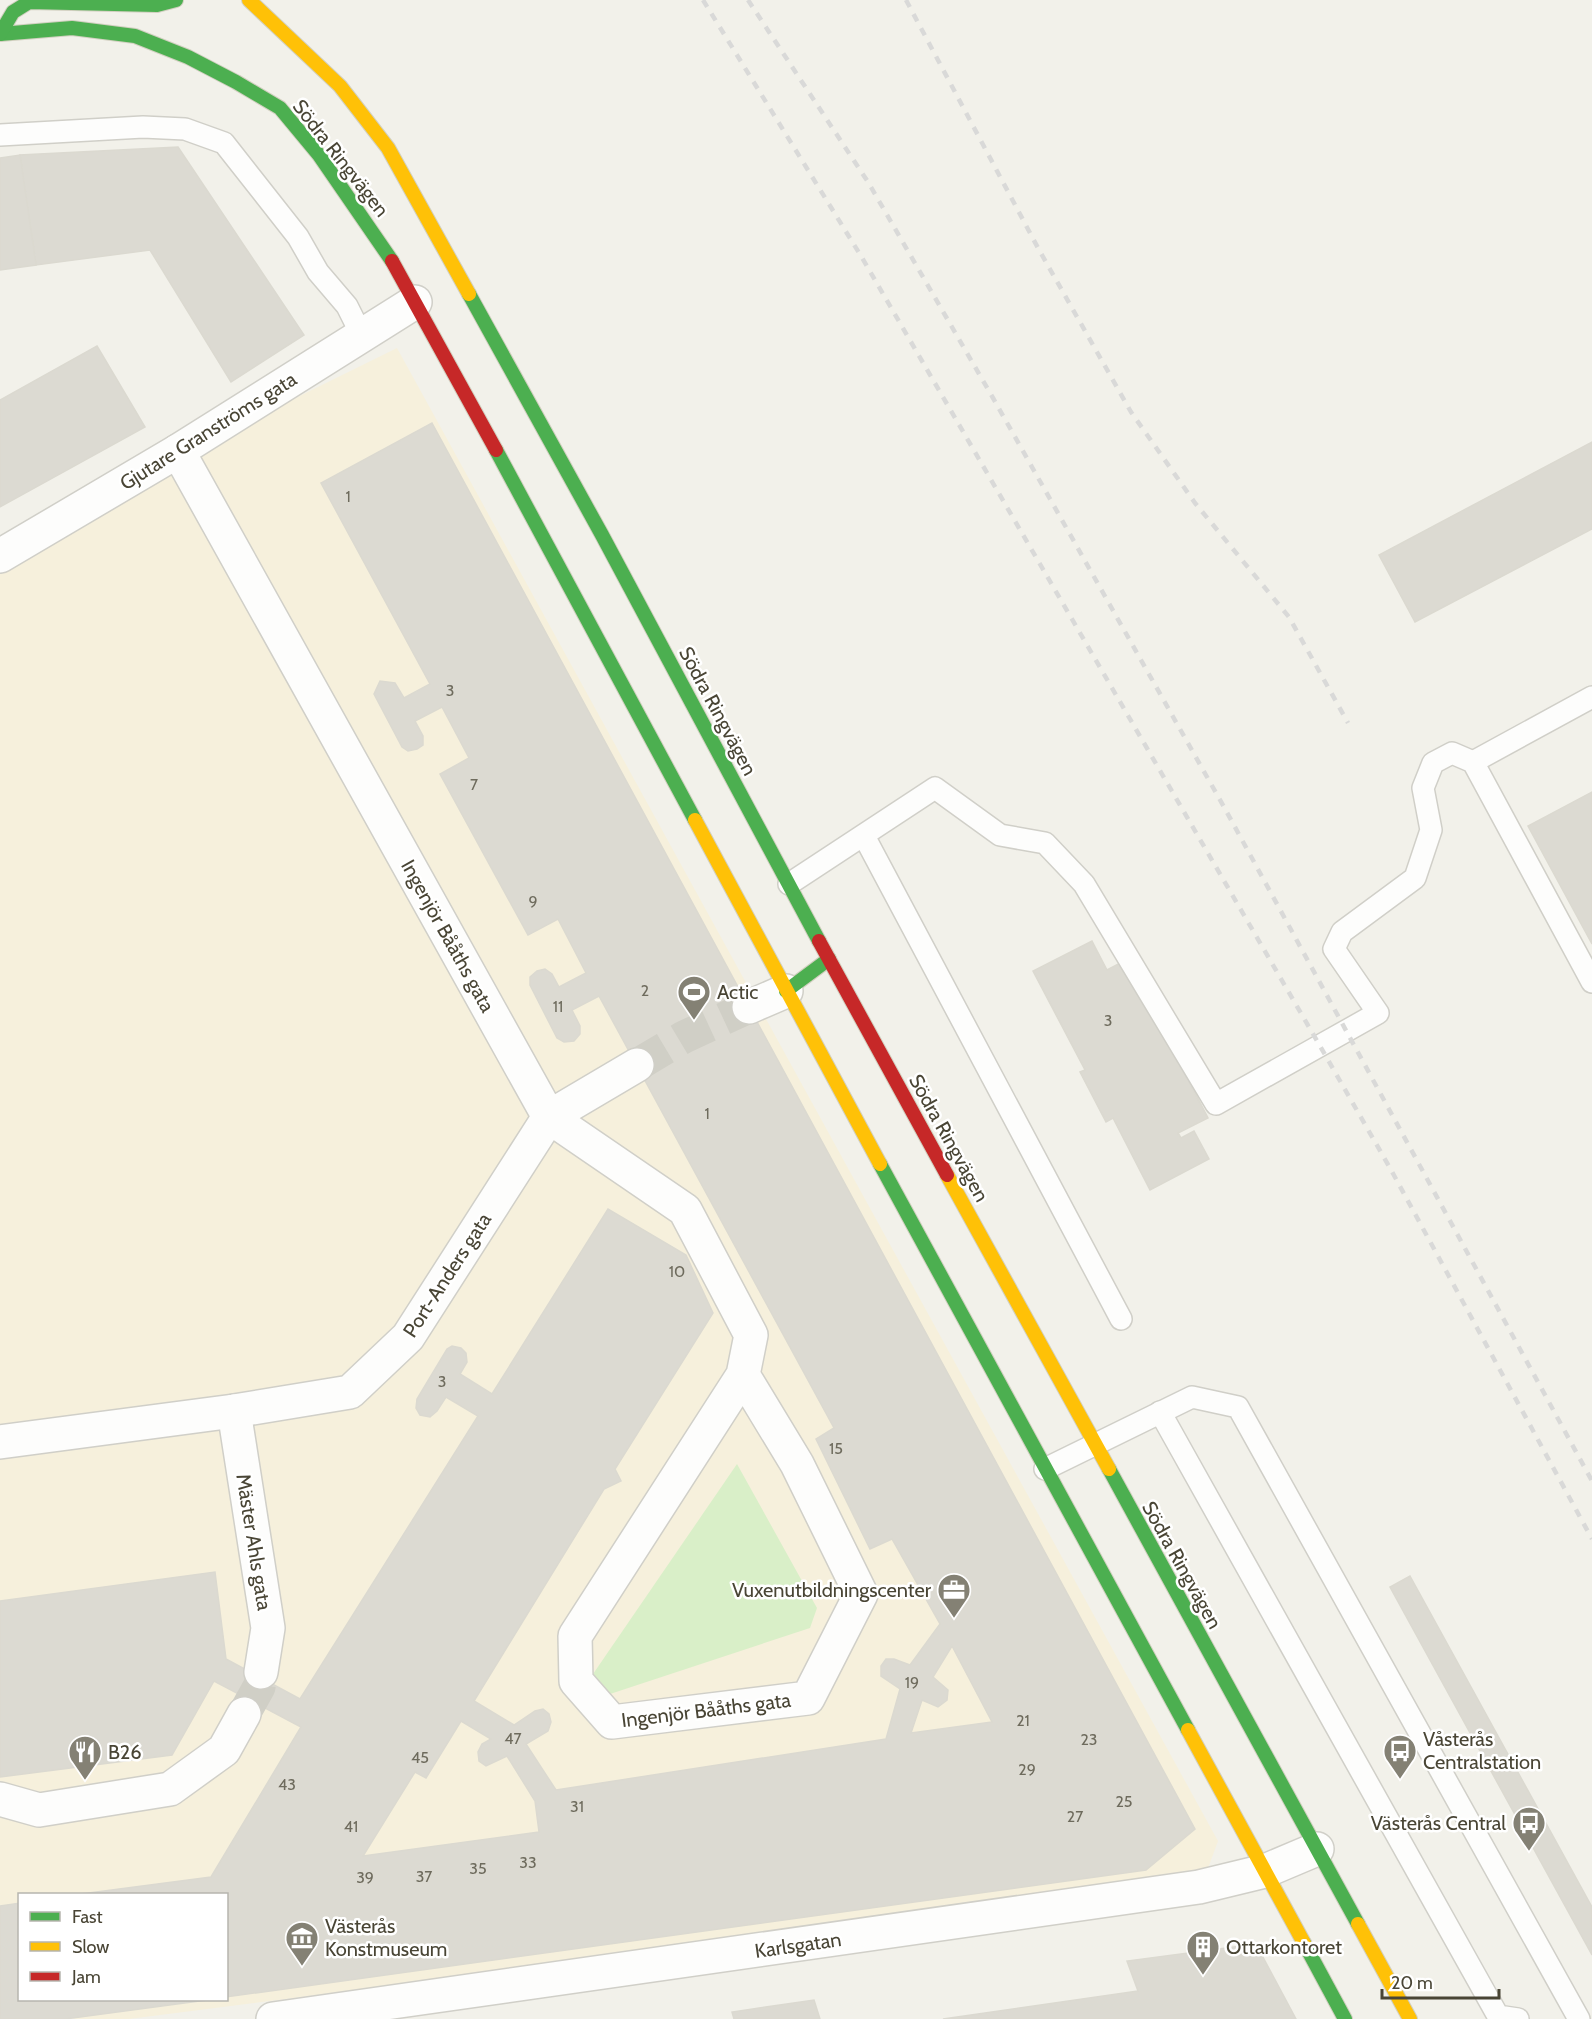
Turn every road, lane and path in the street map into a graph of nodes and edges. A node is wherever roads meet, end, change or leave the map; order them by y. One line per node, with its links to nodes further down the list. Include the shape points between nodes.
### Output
1 (176, 0): 3 (main road, via 157,5 29,2 13,12)
2 (249, 0): 12 (main road, Södra Ringvägen, via 340,86 381,139)
3 (0, 34): 5 (main road, Södra Ringvägen, via 72,28 135,36 227,77 280,108 319,155)
4 (0, 135): 6 (lane, via 143,127 185,129 224,143 298,237 318,272 347,306)
5 (419, 299): 6 (street, Gjutare Granströms gata); 15 (main road, Södra Ringvägen)
6 (362, 336): 7 (street, Gjutare Granströms gata)
7 (178, 451): 8 (street, Gjutare Granströms gata); 18 (street, Ingenjör Bååths gata)
8 (0, 556)
9 (1592, 697): 10 (lane)
10 (1473, 762): 11 (lane, via 1452,753 1432,763 1423,788 1431,831 1415,878 1342,932 1334,949 1378,1013 1216,1104 1084,884 1045,843 1000,835 935,788); 14 (lane)
11 (864, 836): 12 (lane); 19 (lane)
12 (789, 884): 13 (main road, Södra Ringvägen)
13 (829, 959): 15 (main road); 24 (main road, Södra Ringvägen)
14 (1592, 982)
15 (786, 991): 16 (street); 25 (main road, Södra Ringvägen)
16 (749, 1007)
17 (637, 1065): 18 (street, Port-Anders gata)
18 (549, 1117): 20 (street, Ingenjör Bååths gata, via 685,1210 751,1335); 21 (street, Port-Anders gata, via 408,1337 350,1392)
19 (1121, 1319)
20 (743, 1375): 20 (street, Ingenjör Bååths gata, via 797,1464 861,1594 808,1698 612,1722 576,1681 575,1636)
21 (234, 1411): 23 (street, Port-Anders gata); 26 (street, Mäster Ahls gata, via 268,1628)
22 (1160, 1412): 24 (lane); 34 (lane, via 1498,2016); 35 (lane, via 1192,1397 1238,1407)
23 (0, 1442)
24 (1093, 1443): 25 (lane); 29 (main road, Södra Ringvägen)
25 (1045, 1469): 30 (main road, Södra Ringvägen)
26 (261, 1672)
27 (244, 1714): 28 (street, via 224,1750 170,1789 39,1810)
28 (0, 1798)
29 (1317, 1850): 30 (street, Karlsgatan); 33 (main road, Södra Ringvägen)
30 (1265, 1871): 31 (street, Karlsgatan, via 1199,1887); 32 (main road, Södra Ringvägen)
31 (273, 2019)
32 (1345, 2019)
33 (1410, 2019)
34 (1518, 2019)
35 (1579, 2019)

